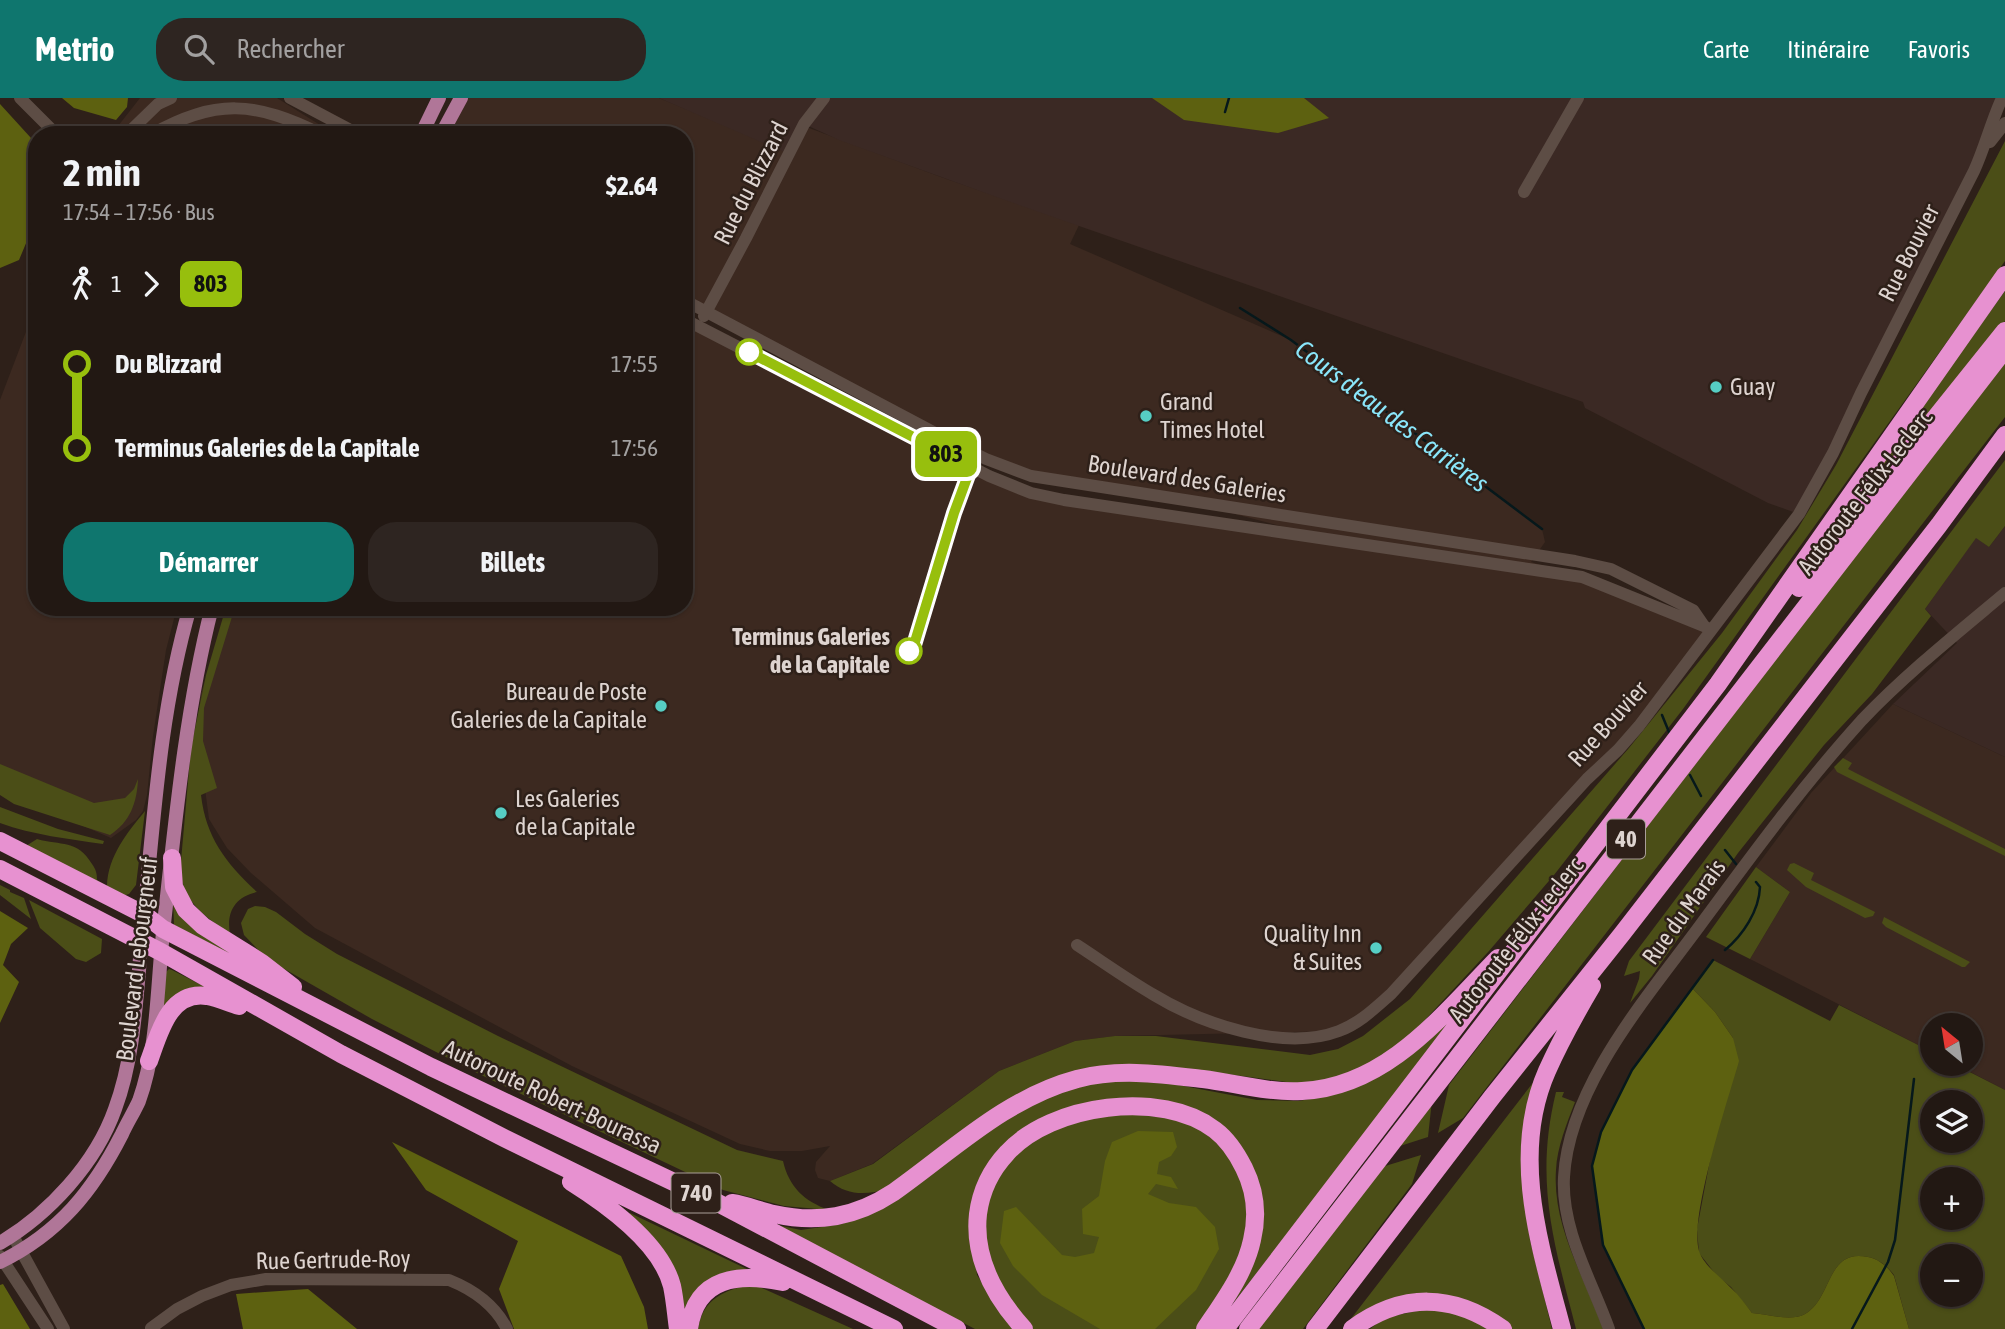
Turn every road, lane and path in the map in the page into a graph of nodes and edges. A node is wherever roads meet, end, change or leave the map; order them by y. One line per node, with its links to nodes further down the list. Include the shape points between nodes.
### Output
1 (20, 98): 10 (street)
2 (171, 98): 11 (street)
3 (290, 98): 14 (street)
4 (439, 98): 15 (main road)
5 (461, 98): 16 (main road)
6 (824, 98): 21 (street, Rue du Blizzard, via 804,124)
7 (1578, 98): 18 (street)
8 (2002, 98): 17 (street, Rue Bouvier)
9 (2005, 123): 17 (street, Rue Bouvier)
10 (48, 126)
11 (135, 126)
12 (162, 126): 13 (street, via 194,107 225,100 257,104)
13 (304, 126)
14 (343, 126)
15 (425, 126)
16 (447, 126)
17 (1985, 148): 30 (street, Rue Bouvier, via 1799,514)
18 (1524, 191)
19 (2005, 275): 31 (highway)
20 (693, 304): 21 (street, Boulevard des Galeries)
21 (706, 311): 23 (street, Rue du Blizzard); 30 (street, Boulevard des Galeries, via 956,444 1031,476 1611,569 1693,610)
22 (693, 324): 23 (street, Boulevard des Galeries)
23 (698, 326): 30 (street, Boulevard des Galeries, via 989,476 1031,493 1582,577)
24 (2005, 331): 31 (highway)
25 (2005, 349): 63 (highway, Autoroute Félix-Leclerc / 40)
26 (2005, 435): 38 (highway, 40)
27 (2005, 593): 69 (street, Rue du Marais, via 1925,660 1847,739 1752,855 1601,1064 1570,1138 1564,1185 1572,1233)
28 (188, 616): 36 (main road, Boulevard Lebourgneuf, via 162,753)
29 (210, 616): 33 (main road, Boulevard Lebourgneuf, via 198,661)
30 (1708, 629): 40 (street, Rue Bouvier, via 1618,750 1391,994 1354,1024 1301,1039 1217,1023 1155,996)
31 (1718, 684): 35 (highway)
32 (0, 841): 36 (highway, Autoroute Robert-Bourassa)
33 (172, 858): 37 (main road, Boulevard Lebourgneuf); 42 (highway, via 174,887 186,911)
34 (0, 869): 39 (highway)
35 (1548, 909): 47 (highway, via 1418,1038 1397,1056 1344,1084 1299,1091 1123,1072 1077,1079 1013,1105 875,1205 845,1216 799,1219); 62 (highway)
36 (145, 915): 37 (highway, Autoroute Robert-Bourassa); 39 (main road, Boulevard Lebourgneuf)
37 (163, 929): 41 (main road, Boulevard Lebourgneuf); 42 (highway, Autoroute Robert-Bourassa / 740)
38 (1622, 934): 45 (highway, 40); 68 (highway, via 1546,1072 1532,1130 1529,1187)
39 (142, 942): 41 (highway); 48 (main road, Boulevard Lebourgneuf, via 135,1015 115,1110 83,1167 40,1214)
40 (1077, 945)
41 (161, 951): 43 (highway, 740); 44 (main road, Boulevard Lebourgneuf)
42 (325, 1014): 47 (highway, Autoroute Robert-Bourassa / 740)
43 (270, 1015): 44 (highway, via 205,996 185,1000 167,1014); 46 (highway, 740)
44 (149, 1061): 49 (main road, Boulevard Lebourgneuf, via 139,1101 105,1168 60,1222)
45 (1492, 1097): 64 (highway, 40); 65 (highway)
46 (504, 1138): 51 (highway, 740); 56 (highway, via 608,1206 642,1239 672,1284)
47 (718, 1203): 59 (highway, Autoroute Robert-Bourassa / 740)
48 (6, 1240): 49 (street)
49 (21, 1251): 50 (main road, Boulevard Lebourgneuf); 53 (street)
50 (1, 1259): 52 (street)
51 (808, 1287): 57 (highway, via 750,1276 729,1279 699,1301); 58 (highway, 740)
52 (48, 1329)
53 (64, 1329)
54 (150, 1329): 55 (street, Rue Gertrude-Roy, via 202,1296 266,1279 449,1280 487,1301)
55 (508, 1329)
56 (678, 1329)
57 (689, 1329)
58 (894, 1329)
59 (957, 1329)
60 (1024, 1329): 61 (highway, via 986,1275 977,1227 984,1188 1009,1151 1042,1128 1083,1112 1133,1106 1178,1111 1216,1130 1237,1153 1250,1179 1255,1201 1252,1243 1233,1287)
61 (1205, 1329)
62 (1225, 1329)
63 (1248, 1329)
64 (1315, 1329)
65 (1330, 1329)
66 (1352, 1329): 67 (highway, via 1399,1304 1432,1300 1466,1308)
67 (1503, 1329)
68 (1562, 1329)
69 (1609, 1329)

